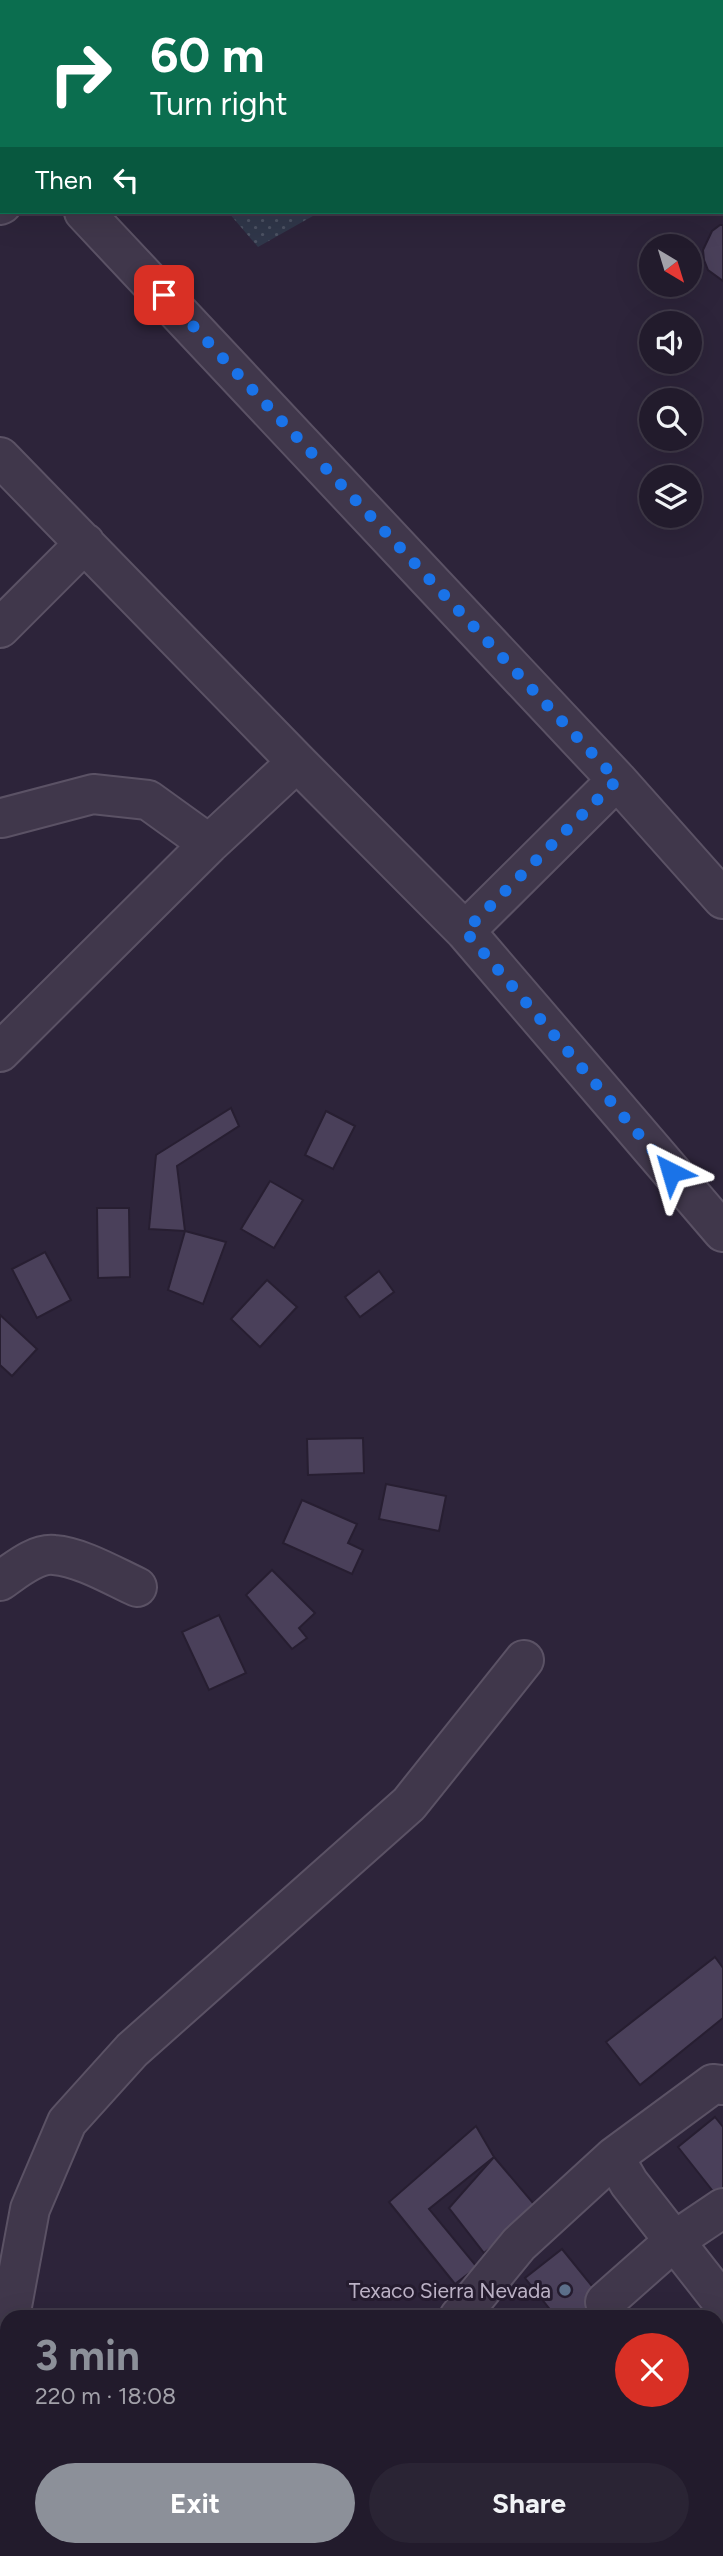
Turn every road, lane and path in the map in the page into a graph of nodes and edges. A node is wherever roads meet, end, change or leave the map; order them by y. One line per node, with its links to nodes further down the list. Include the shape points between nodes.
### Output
1 (86, 214): 6 (lane)
2 (0, 457): 3 (lane)
3 (85, 543): 4 (lane); 5 (lane)
4 (0, 628)
5 (297, 762): 8 (lane); 10 (lane)
6 (617, 780): 9 (lane); 10 (lane)
7 (1, 818): 8 (lane, via 93,794 148,800)
8 (209, 844): 11 (lane)
9 (723, 899)
10 (465, 931): 12 (lane)
11 (0, 1052)
12 (723, 1232)
13 (0, 1581): 14 (lane, via 25,1563 53,1554 92,1565)
14 (138, 1587)
15 (524, 1660): 22 (lane, via 409,1804 132,2050 67,2122 30,2209)
16 (723, 2085): 17 (lane, via 713,2084)
17 (614, 2157): 19 (lane); 23 (lane, via 519,2244)
18 (723, 2208): 19 (lane)
19 (674, 2241): 20 (lane); 21 (lane)
20 (606, 2302)
21 (723, 2303)
22 (11, 2310)
23 (465, 2310)

